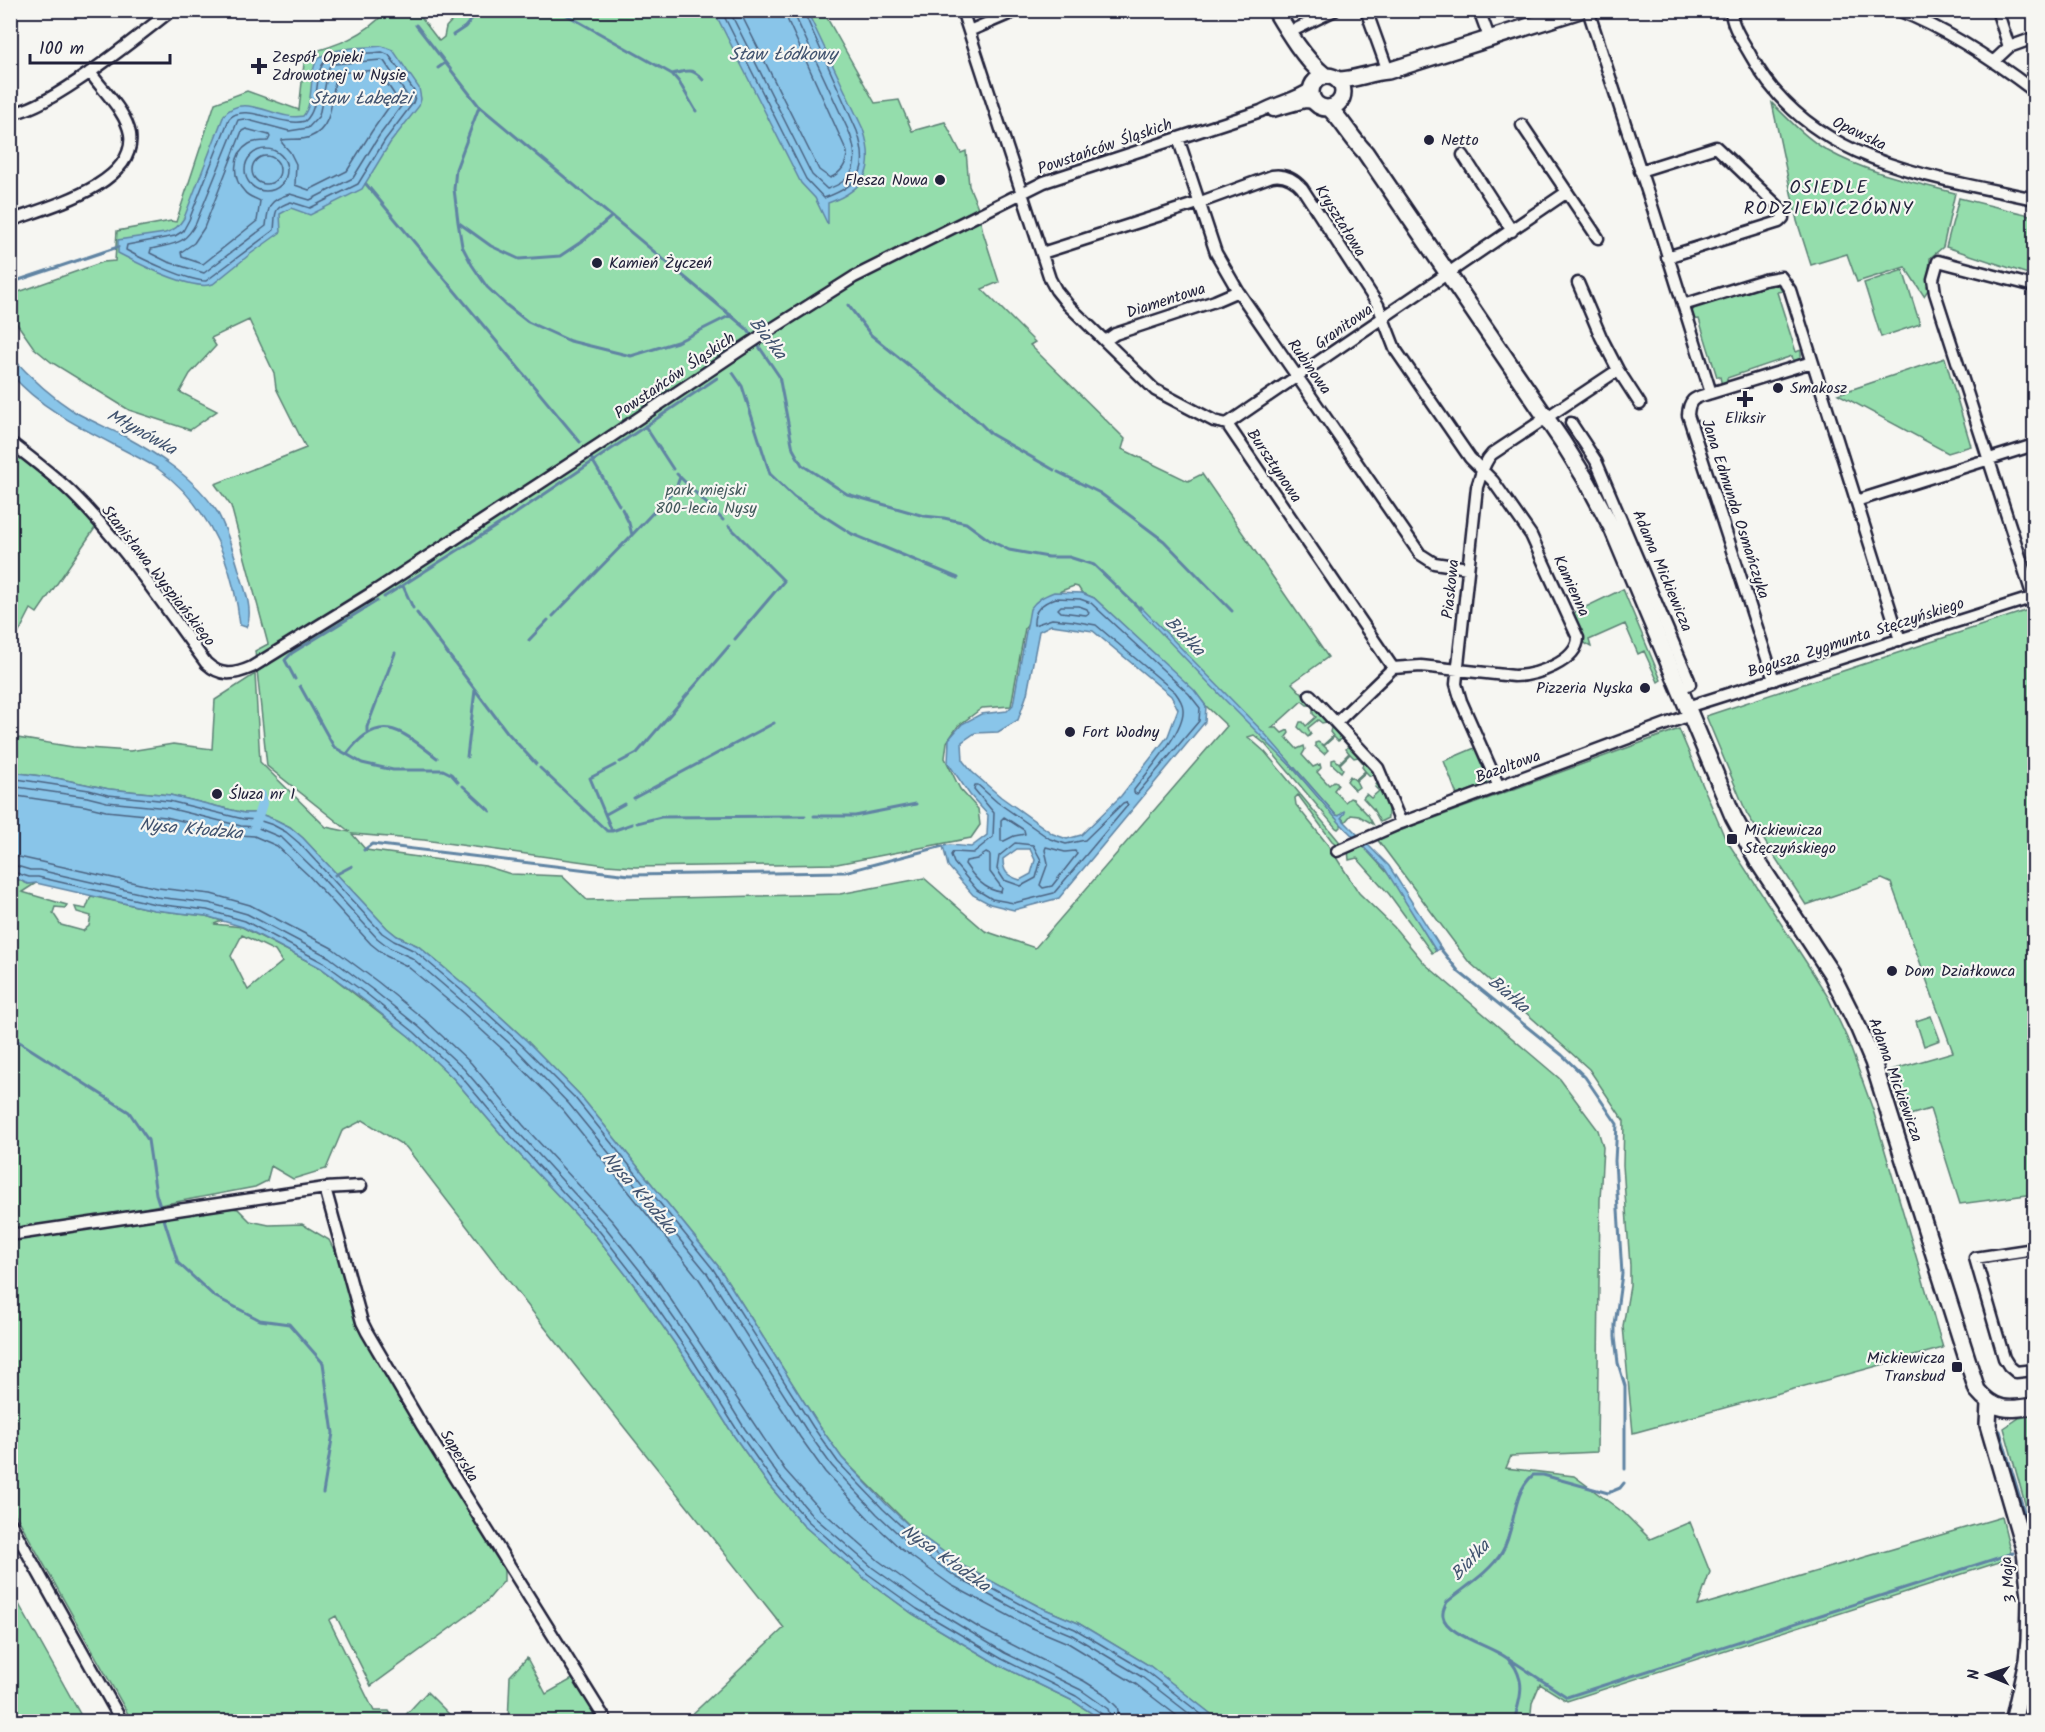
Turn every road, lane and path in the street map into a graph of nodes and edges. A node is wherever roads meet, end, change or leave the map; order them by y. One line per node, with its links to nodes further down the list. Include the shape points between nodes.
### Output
1 (962, 10): 13 (street, Bursztynowa)
2 (1018, 10): 13 (street)
3 (1275, 10): 14 (street, Adama Mickiewicza)
4 (1335, 10): 14 (street)
5 (1366, 10): 19 (street)
6 (1479, 10): 16 (street)
7 (1580, 10): 16 (street)
8 (1588, 10): 27 (street, Jana Edmunda Osmańczyka)
9 (1731, 10): 30 (street, Opawska, via 1746,47 1776,93 1835,142 1893,166)
10 (1898, 10): 18 (street)
11 (1997, 10): 17 (street)
12 (171, 11): 20 (street)
13 (969, 31): 29 (street, Bursztynowa)
14 (1288, 33): 21 (street, Adama Mickiewicza, via 1316,69)
15 (2034, 38): 17 (street)
16 (1490, 40): 19 (street)
17 (2009, 47): 18 (street)
18 (1994, 61): 22 (street)
19 (1388, 71): 21 (street, via 1352,88)
20 (90, 72): 23 (street, via 51,98 21,113); 32 (street, via 121,112 130,133 129,150 104,183)
21 (1327, 91): 25 (street, Powstańców Śląskich, via 1305,92); 37 (street, Adama Mickiewicza, via 1336,114)
22 (2034, 91)
23 (10, 113)
24 (1522, 125): 28 (street)
25 (1178, 138): 29 (street, Powstańców Śląskich); 31 (street, Rubinowa)
26 (1463, 155): 33 (street)
27 (1640, 171): 36 (street, Jana Edmunda Osmańczyka); 36 (street, via 1716,147 1781,209 1783,218 1779,222)
28 (1567, 192): 33 (street); 34 (street)
29 (1022, 193): 35 (street, Bursztynowa); 64 (street, Powstańców Śląskich, via 854,277 375,591 252,667)
30 (2034, 199)
31 (1198, 203): 35 (street, Kryształowa); 40 (street, Rubinowa, via 1216,253); 42 (street, Kryształowa, via 1272,176 1285,176 1296,182)
32 (10, 221)
33 (1512, 231): 37 (street)
34 (1598, 238)
35 (1042, 253): 43 (street, Bursztynowa, via 1056,290)
36 (1667, 256): 41 (street, Jana Edmunda Osmańczyka)
37 (1448, 274): 42 (street, Granitowa); 49 (street, Adama Mickiewicza)
38 (1578, 283): 45 (street)
39 (2034, 286): 54 (street, via 1951,263 1938,261 1935,269 1935,293)
40 (1238, 291): 43 (street, Diamentowa, via 1115,334); 46 (street, Rubinowa)
41 (1683, 305): 44 (street, via 1781,277 1790,290); 47 (street, Jana Edmunda Osmańczyka)
42 (1383, 318): 46 (street, Granitowa); 56 (street, Kryształowa, via 1395,349)
43 (1105, 341): 51 (street, Bursztynowa, via 1160,394)
44 (1812, 363): 47 (street); 58 (street)
45 (1618, 370): 48 (street); 49 (street)
46 (1298, 377): 51 (street, Granitowa); 59 (street, Rubinowa, via 1420,554 1434,563)
47 (1711, 393): 65 (street, Jana Edmunda Osmańczyka, via 1692,400 1688,415)
48 (1640, 404)
49 (1546, 418): 56 (street, Piaskowa, via 1492,454); 57 (street, Adama Mickiewicza)
50 (1571, 423): 55 (street, Adama Mickiewicza)
51 (1227, 424): 62 (street, Bursztynowa)
52 (10, 442): 64 (street, Stanisława Wyspiańskiego, via 79,500 133,564 206,663 221,674)
53 (2034, 445): 54 (street)
54 (1987, 459): 58 (street); 60 (street)
55 (1596, 461): 57 (street); 66 (street, Adama Mickiewicza, via 1689,680 1690,684)
56 (1482, 470): 59 (street, Piaskowa); 63 (street, Kamienna, via 1531,535 1578,642 1570,656 1532,675)
57 (1581, 471): 66 (street, Adama Mickiewicza, via 1612,528)
58 (1856, 501): 61 (street)
59 (1468, 568): 63 (street, Piaskowa)
60 (2034, 597): 61 (street, Bogusza Zygmunta Stęczyńskiego)
61 (1900, 640): 65 (street, Bogusza Zygmunta Stęczyńskiego)
62 (1393, 668): 63 (street, Kamienna); 69 (street)
63 (1457, 670): 70 (street, Piaskowa, via 1458,691)
64 (230, 675)
65 (1774, 680): 68 (street, Bogusza Zygmunta Stęczyńskiego)
66 (1679, 689): 68 (street, Adama Mickiewicza)
67 (1310, 695): 69 (street)
68 (1688, 711): 70 (street, Bazaltowa); 78 (street, Adama Mickiewicza, via 1733,816 1758,862 1831,973 1859,1029 1873,1062 1973,1379)
69 (1336, 723): 71 (street, via 1378,768)
70 (1499, 787): 71 (street, Bazaltowa)
71 (1401, 823): 72 (street, Bazaltowa)
72 (1337, 851)
73 (361, 1186): 74 (street)
74 (325, 1188): 75 (street); 82 (street, Saperska, via 367,1332)
75 (10, 1236)
76 (2034, 1249): 77 (street, via 1975,1258 2004,1358 2016,1372)
77 (2034, 1370)
78 (1989, 1403): 79 (street, via 2002,1408); 83 (street, 3 Maja, via 1988,1425 2020,1531 2030,1590 2028,1648)
79 (2034, 1406)
80 (10, 1522): 81 (street)
81 (122, 1722)
82 (607, 1722)
83 (2013, 1722)

